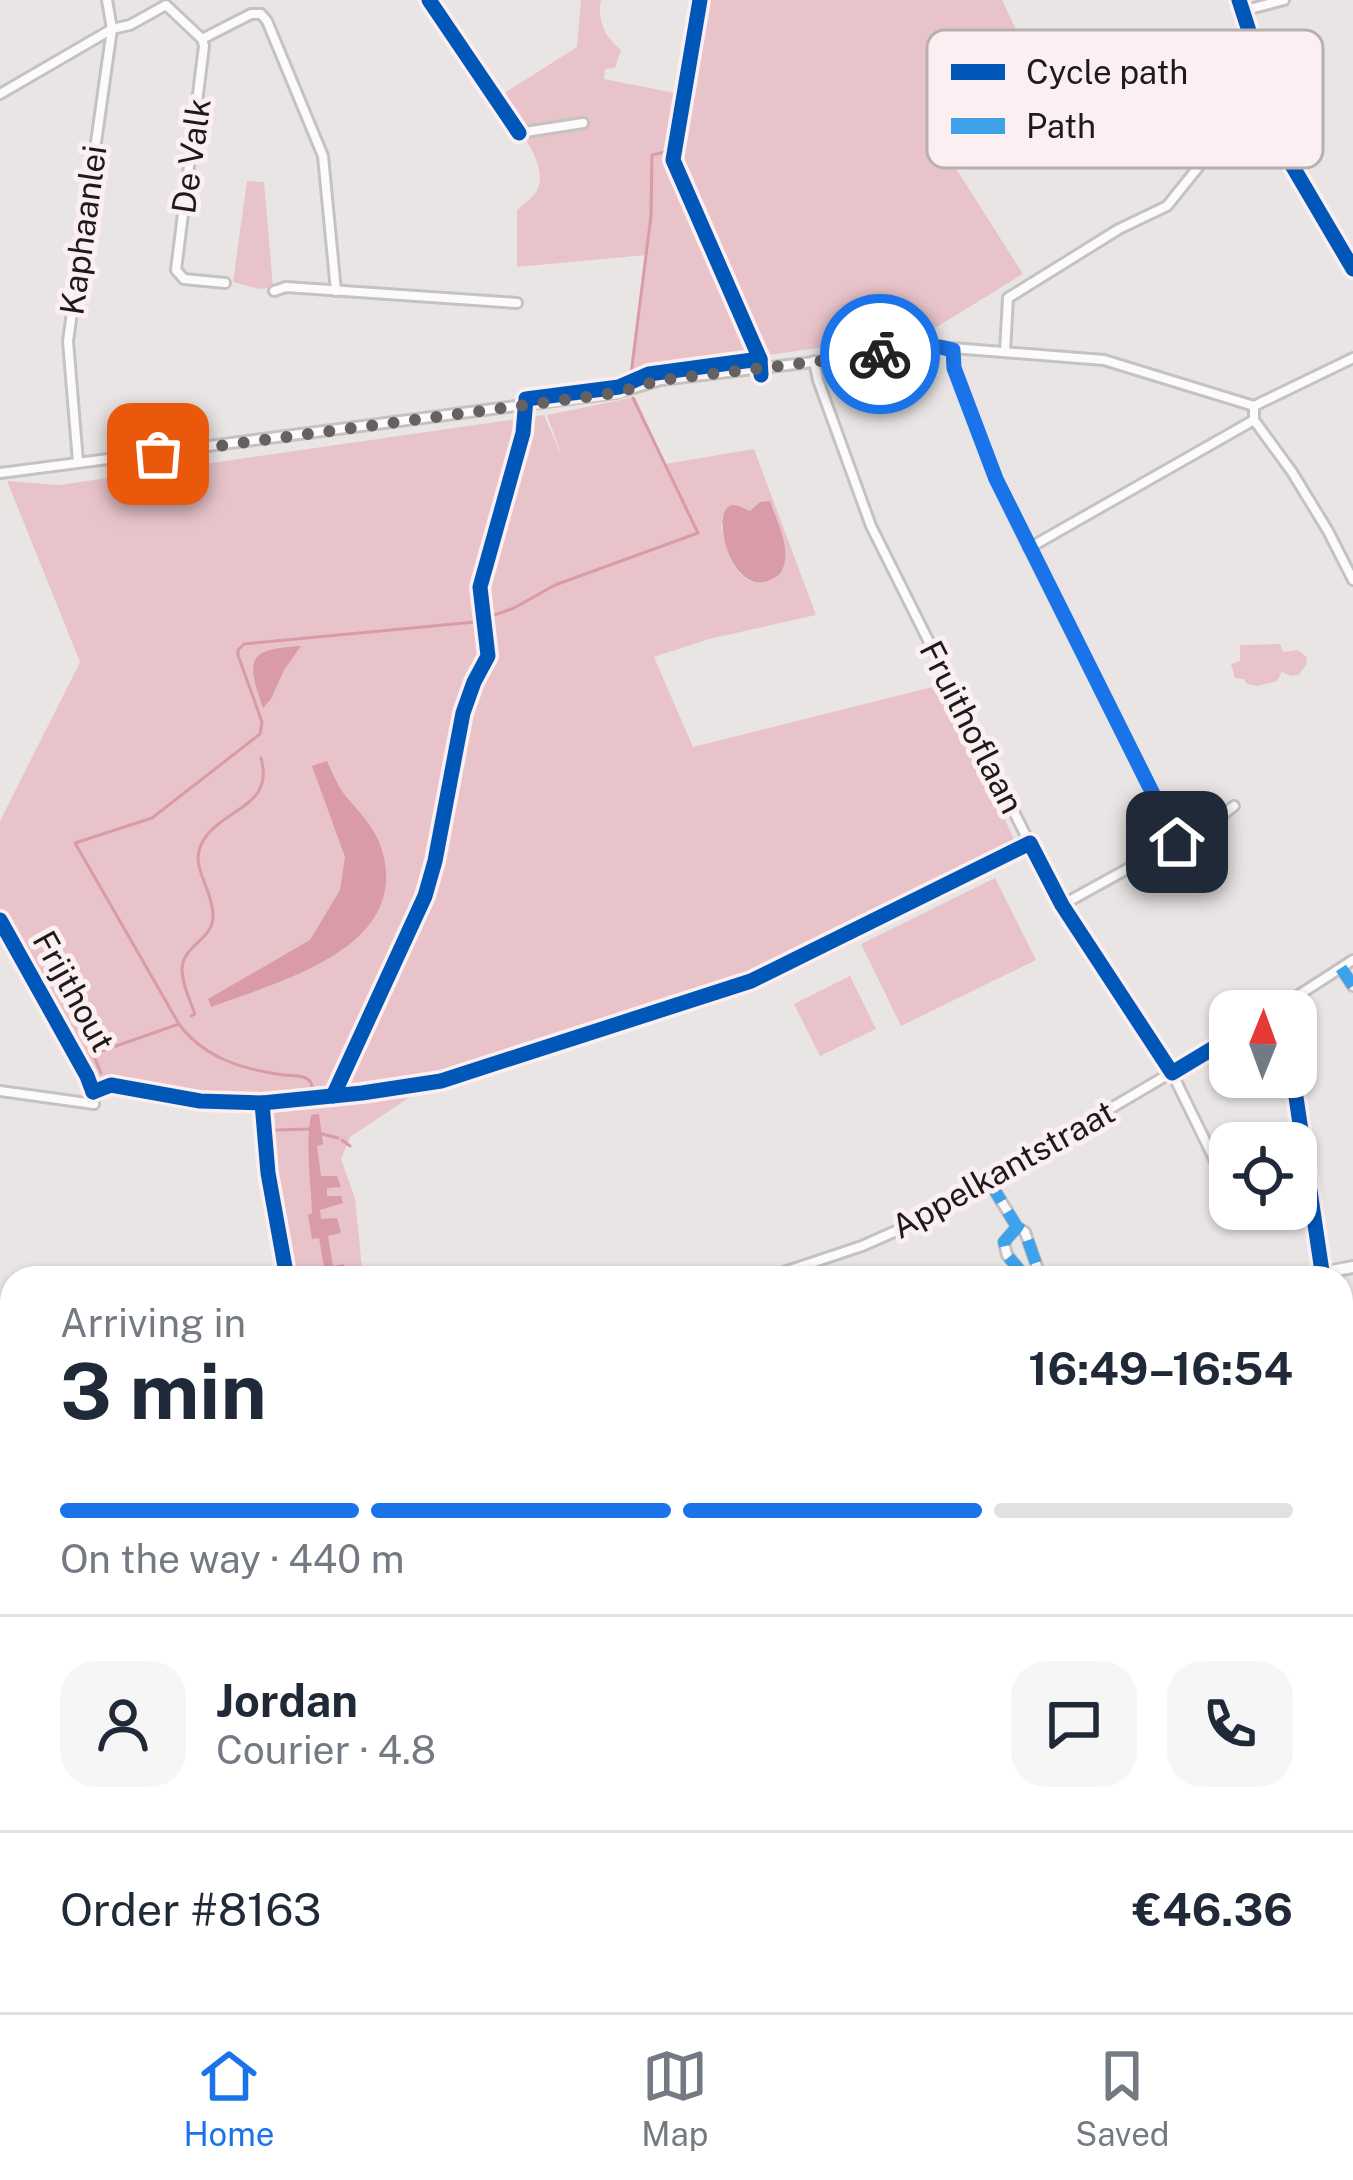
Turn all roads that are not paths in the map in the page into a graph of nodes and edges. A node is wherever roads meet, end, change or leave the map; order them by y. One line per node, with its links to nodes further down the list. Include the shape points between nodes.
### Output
1 (107, 0): 7 (street, Kaphaanlei)
2 (429, 0): 11 (street, via 519,133)
3 (1239, 0): 6 (street)
4 (1284, 0): 6 (street)
5 (163, 2): 7 (street); 9 (street)
6 (1242, 11): 8 (street)
7 (112, 28): 10 (street); 25 (street, Kaphaanlei, via 68,340)
8 (1248, 30)
9 (202, 39): 15 (street, De Valk, via 176,270 184,279); 17 (street, via 251,14 267,20 323,156)
10 (0, 94)
11 (584, 123)
12 (1198, 168): 20 (street, via 1167,206 1008,298)
13 (1294, 168): 14 (street)
14 (1353, 269)
15 (225, 283)
16 (274, 291): 17 (street)
17 (336, 291): 18 (street)
18 (518, 303)
19 (953, 350): 20 (street); 22 (street); 27 (street, via 982,448)
20 (1005, 352): 23 (street, via 1104,360)
21 (1353, 358): 23 (street)
22 (814, 361): 25 (street); 31 (street, Fruithoflaan, via 872,526)
23 (1254, 406): 24 (street)
24 (1254, 420): 27 (street); 28 (street)
25 (77, 462): 26 (street)
26 (0, 473)
27 (1029, 548): 30 (street)
28 (1353, 580)
29 (1234, 806): 30 (street)
30 (1177, 842): 31 (street)
31 (1062, 904): 38 (street, Fruithoflaan)
32 (0, 920): 39 (street, Frijthout, via 94,1105)
33 (1353, 960): 34 (street)
34 (1341, 968): 35 (street); 36 (street)
35 (1353, 986)
36 (1308, 990)
37 (1209, 1051): 38 (street, Appelkantstraat)
38 (1172, 1073): 41 (street, Fruithoflaan); 42 (street, Appelkantstraat)
39 (0, 1091)
40 (262, 1103): 45 (street)
41 (1209, 1150)
42 (989, 1180): 43 (street); 46 (street, Appelkantstraat, via 897,1231)
43 (1017, 1227): 47 (street, via 1004,1242); 48 (street)
44 (1314, 1230): 49 (street)
45 (285, 1266)
46 (799, 1266)
47 (1016, 1266)
48 (1036, 1266)
49 (1321, 1266)

